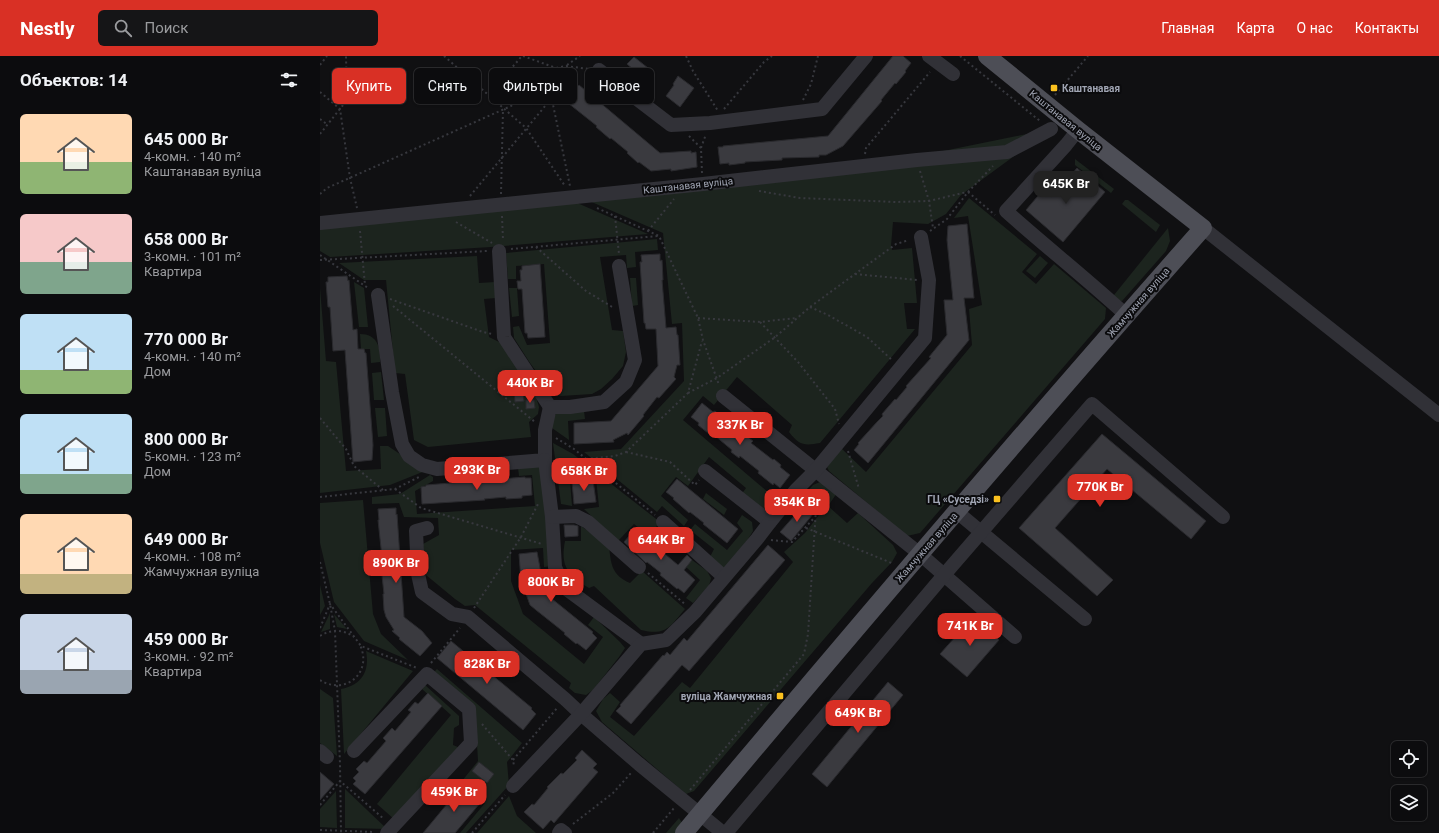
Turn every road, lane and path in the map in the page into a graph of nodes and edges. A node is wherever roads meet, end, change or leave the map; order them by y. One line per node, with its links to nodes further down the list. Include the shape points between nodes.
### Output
1 (327, 56): 14 (path)
2 (346, 56): 26 (path, via 347,100)
3 (444, 56): 25 (path)
4 (523, 56): 16 (path); 17 (path)
5 (580, 56): 15 (path)
6 (686, 56): 7 (path, via 720,114)
7 (772, 56)
8 (818, 56): 27 (path, via 811,84)
9 (866, 56): 27 (street, via 822,110)
10 (960, 56): 30 (path)
11 (987, 56): 30 (main road, Каштанавая вуліца)
12 (1088, 56): 30 (path, via 1054,95 1064,113)
13 (933, 59): 19 (street); 38 (path, via 866,148)
14 (320, 64)
15 (566, 66): 17 (path); 18 (path)
16 (512, 68)
17 (556, 68)
18 (585, 68)
19 (953, 74)
20 (320, 92): 26 (path)
21 (512, 104): 25 (path)
22 (547, 104): 32 (path)
23 (552, 104): 45 (path)
24 (644, 104): 29 (street, via 671,125)
25 (503, 109): 32 (path); 36 (path); 39 (path)
26 (340, 110): 31 (path); 39 (path)
27 (797, 113): 29 (street)
28 (320, 119): 31 (path)
29 (710, 123): 40 (path, via 701,148)
30 (1056, 123): 33 (main road, Каштанавая вуліца); 35 (street, Каштанавая вуліца)
31 (328, 125): 34 (path)
32 (526, 128): 36 (path); 45 (path)
33 (1078, 130): 55 (main road, Каштанавая вуліца); 67 (street, via 1006,211)
34 (320, 134)
35 (1007, 152): 37 (street, Каштанавая вуліца); 43 (path)
36 (502, 158): 47 (path); 49 (path)
37 (917, 160): 38 (street, Каштанавая вуліца); 46 (path)
38 (863, 166): 40 (street, Каштанавая вуліца)
39 (350, 178): 44 (path); 52 (path)
40 (703, 184): 41 (street, Каштанавая вуліца)
41 (686, 186): 45 (street, Каштанавая вуліца); 56 (path)
42 (758, 190): 46 (path, via 800,198)
43 (968, 192): 46 (path); 54 (path, via 948,219)
44 (320, 194)
45 (572, 197): 47 (street, Каштанавая вуліца)
46 (929, 201): 54 (path)
47 (501, 204): 49 (street, Каштанавая вуліца); 58 (path)
48 (594, 206): 51 (path)
49 (458, 209): 50 (street, Каштанавая вуліца)
50 (438, 211): 52 (street, Каштанавая вуліца); 58 (path)
51 (615, 216): 56 (path); 61 (path)
52 (359, 219): 53 (street, Каштанавая вуліца); 64 (path)
53 (320, 223)
54 (933, 228): 57 (path)
55 (1203, 228): 67 (main road, Жамчужная вуліца); 80 (street)
56 (648, 231): 69 (path, via 659,236)
57 (921, 237): 62 (path, via 896,244); 63 (street)
58 (500, 246): 72 (street)
59 (536, 247): 68 (path, via 586,291)
60 (320, 254): 64 (path)
61 (619, 266): 68 (street)
62 (854, 274): 63 (path); 66 (path)
63 (929, 280): 75 (street, via 925,338)
64 (364, 285): 65 (path)
65 (378, 295): 72 (path); 82 (path); 87 (street, via 402,444 409,456 422,465)
66 (810, 307): 70 (path); 75 (path, via 866,337)
67 (1126, 314): 96 (main road, Жамчужная вуліца)
68 (628, 317): 79 (street, via 634,360 626,382 604,402)
69 (698, 318): 71 (path); 74 (path)
70 (797, 318): 71 (path); 73 (path)
71 (760, 322): 73 (path)
72 (504, 337): 79 (street)
73 (774, 338): 76 (path); 83 (path, via 798,362 834,409)
74 (702, 340): 76 (path); 77 (path)
75 (900, 368): 83 (street)
76 (717, 378): 77 (path); 78 (path)
77 (688, 393): 84 (path)
78 (723, 396): 89 (street)
79 (550, 407): 82 (street)
80 (1439, 415)
81 (320, 418): 92 (path, via 346,449 354,466)
82 (545, 430): 85 (path); 86 (street)
83 (843, 437): 89 (street); 91 (path)
84 (626, 452): 85 (path, via 615,456); 88 (path, via 670,462 696,485)
85 (586, 459): 86 (path, via 552,462); 100 (path)
86 (545, 460): 87 (street); 98 (street)
87 (437, 469): 90 (path)
88 (705, 471): 101 (street)
89 (816, 471): 93 (street); 109 (street)
90 (395, 489): 92 (path); 106 (path, via 421,508)
91 (859, 489)
92 (383, 490): 94 (path)
93 (796, 490): 97 (path, via 816,509); 101 (street)
94 (320, 497)
95 (538, 504): 106 (path)
96 (957, 512): 105 (street); 109 (main road, Жамчужная вуліца)
97 (816, 516): 103 (path); 104 (path)
98 (552, 517): 108 (street); 111 (street, via 576,516 588,522)
99 (1223, 517): 105 (street, via 1092,404)
100 (663, 522): 114 (street)
101 (770, 522): 107 (street)
102 (427, 528): 117 (street, via 416,531 418,574 422,592 452,614)
103 (806, 528): 104 (path); 107 (path, via 792,542)
104 (815, 532): 112 (path); 137 (path, via 808,634 804,654)
105 (981, 532): 113 (street); 118 (street)
106 (521, 537): 108 (path); 117 (path)
107 (757, 539): 114 (street)
108 (554, 547): 124 (street, via 555,567 564,587)
109 (920, 554): 112 (main road, Жамчужная вуліца); 113 (street)
110 (320, 562): 115 (path)
111 (639, 567): 116 (path)
112 (907, 570): 139 (main road, Жамчужная вуліца)
113 (944, 575): 122 (street); 147 (street)
114 (724, 577): 116 (street)
115 (330, 604): 119 (path); 120 (path); 123 (path)
116 (694, 612): 124 (street, via 666,640)
117 (468, 617): 125 (path); 129 (street)
118 (1085, 619)
119 (320, 628)
120 (335, 631): 121 (path); 123 (path, via 345,632); 128 (path)
121 (320, 636)
122 (1016, 637)
123 (358, 641): 126 (path, via 361,646); 128 (path, via 364,654 362,670 350,682)
124 (641, 644): 130 (street)
125 (429, 665)
126 (417, 668)
127 (320, 680): 128 (path)
128 (338, 686): 132 (path)
129 (565, 698): 130 (street); 133 (path)
130 (581, 714): 134 (street); 136 (street)
131 (354, 751): 141 (street, via 427,674 469,709 471,743)
132 (329, 754): 135 (path)
133 (513, 760)
134 (639, 764): 137 (street); 143 (path, via 613,793)
135 (340, 781): 138 (path); 141 (path); 142 (path)
136 (513, 786): 144 (path)
137 (682, 799): 139 (street); 145 (path)
138 (320, 805)
139 (700, 814): 146 (main road, Жамчужная вуліца); 147 (street)
140 (320, 830): 142 (path)
141 (389, 830): 142 (path)
142 (341, 832)
143 (562, 832)
144 (472, 833)
145 (653, 833)
146 (684, 833)
147 (725, 833)

